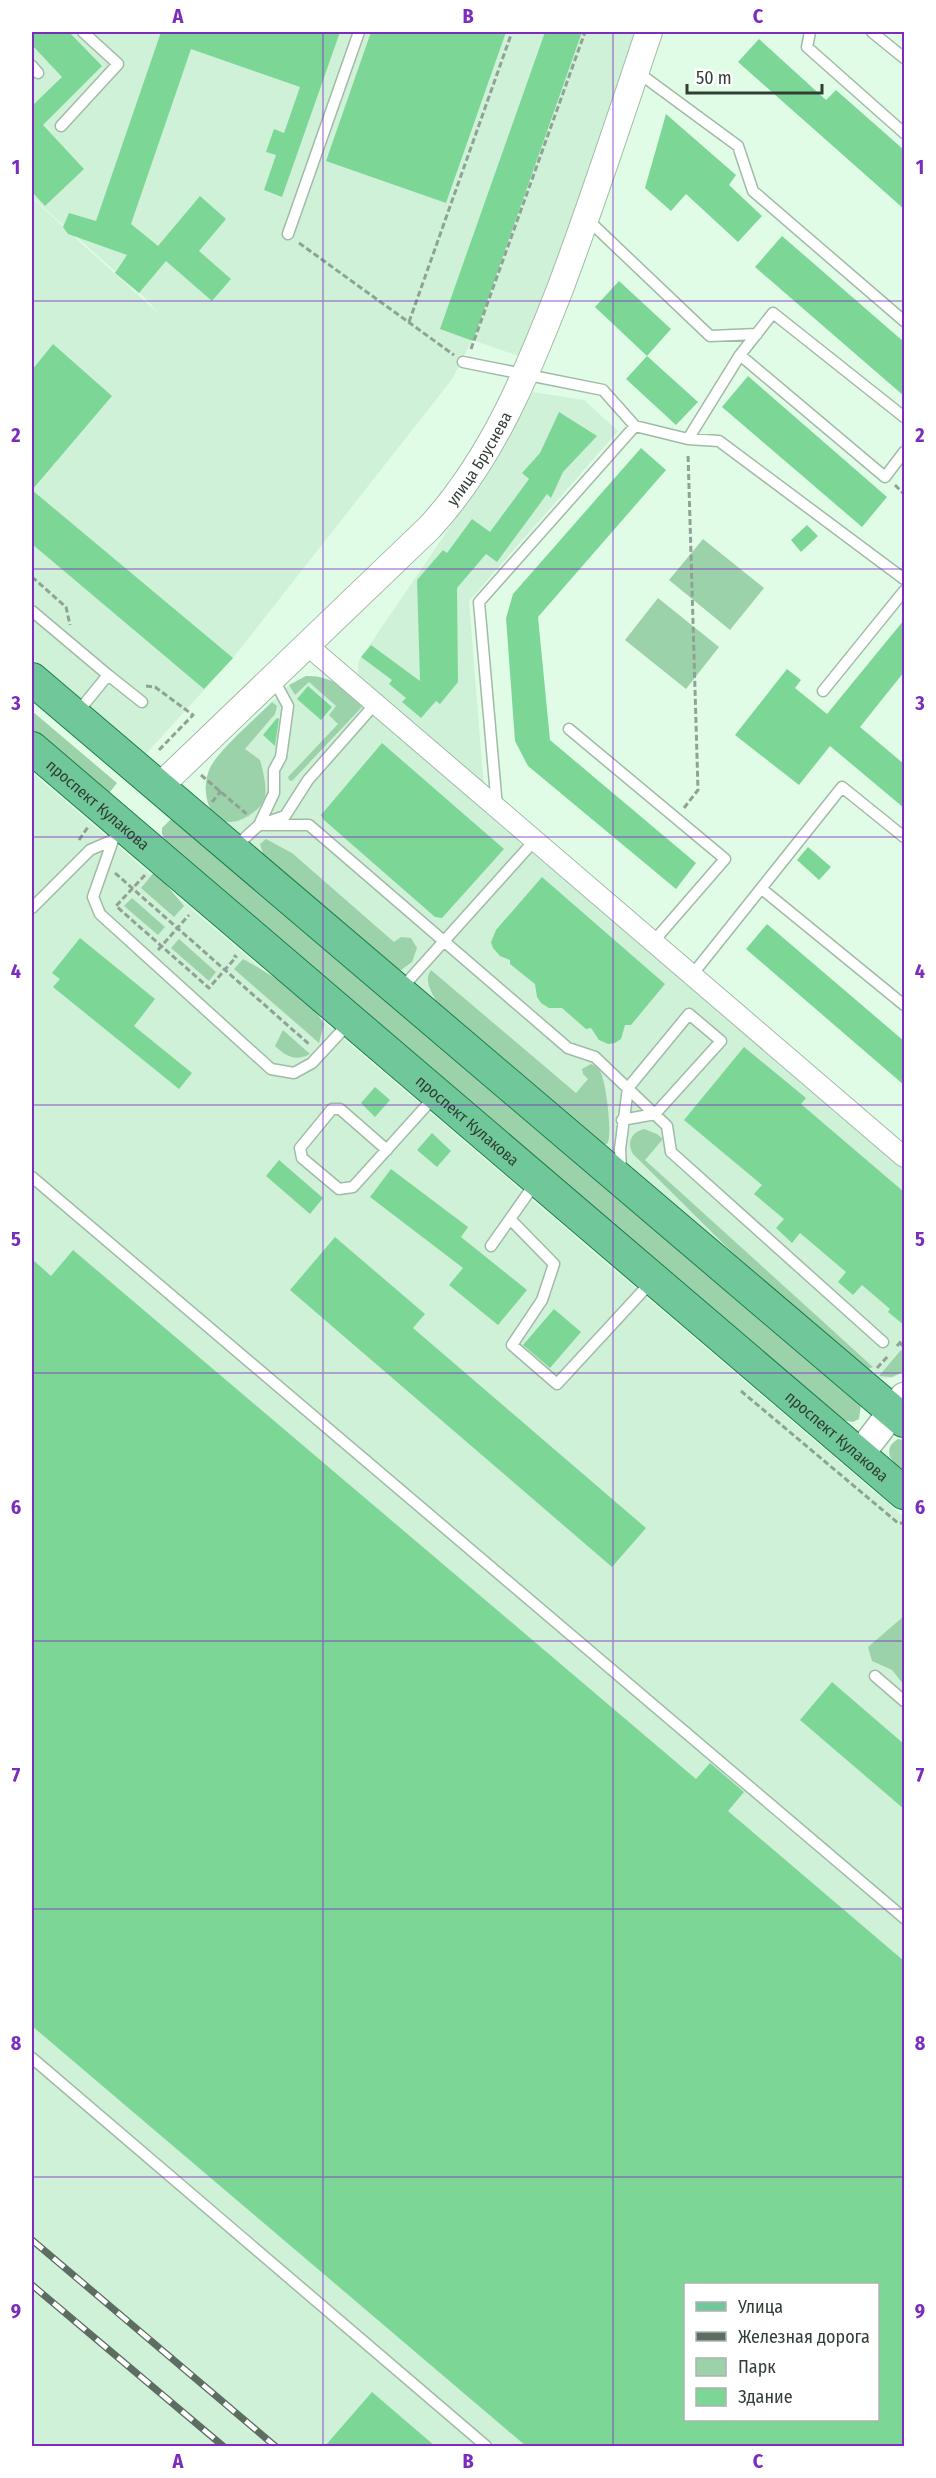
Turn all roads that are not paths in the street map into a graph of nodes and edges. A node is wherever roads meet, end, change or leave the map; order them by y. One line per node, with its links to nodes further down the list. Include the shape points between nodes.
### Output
1 (83, 32): 8 (lane, via 118,64)
2 (359, 32): 11 (lane)
3 (649, 32): 7 (street, улица Бруснева)
4 (810, 32): 9 (lane, via 807,47)
5 (872, 32): 6 (lane)
6 (904, 58)
7 (636, 71): 10 (street, улица Бруснева); 12 (lane, via 738,146 753,190)
8 (61, 126)
9 (904, 133)
10 (587, 219): 13 (lane, via 710,336); 16 (street, улица Бруснева)
11 (288, 234)
12 (904, 321)
13 (757, 334): 14 (lane); 17 (lane, via 773,313)
14 (740, 355): 19 (lane); 20 (lane, via 885,477)
15 (464, 363): 16 (lane)
16 (527, 374): 18 (lane, via 603,390); 24 (street, улица Бруснева, via 501,425 453,501)
17 (904, 417)
18 (635, 426): 19 (lane); 35 (lane, via 479,602)
19 (688, 440): 21 (lane, via 719,441)
20 (904, 452)
21 (904, 579)
22 (904, 591): 28 (lane)
23 (32, 611): 25 (lane)
24 (307, 645): 26 (street, улица Бруснева); 30 (street)
25 (108, 675): 29 (lane); 31 (lane)
26 (273, 678): 34 (street, улица Бруснева); 36 (lane, via 288,706 281,757 274,770 274,793)
27 (32, 679): 31 (main road)
28 (824, 691)
29 (142, 702)
30 (375, 704): 35 (street); 36 (lane, via 308,780 285,816)
31 (75, 716): 34 (main road)
32 (569, 729): 44 (lane, via 725,859)
33 (32, 748): 37 (main road, проспект Кулакова)
34 (159, 787): 37 (main road); 40 (main road)
35 (497, 808): 39 (street)
36 (259, 825): 40 (lane); 43 (lane, via 309,825)
37 (118, 833): 42 (lane, via 90,850); 48 (main road, проспект Кулакова); 48 (lane, via 93,897 100,914 271,1069 294,1073 312,1063)
38 (904, 837): 41 (lane, via 842,787)
39 (535, 840): 43 (lane); 44 (street)
40 (232, 849): 46 (main road)
41 (762, 889): 45 (lane); 47 (lane)
42 (32, 908)
43 (444, 941): 46 (lane); 49 (lane, via 568,1048 595,1057)
44 (653, 942): 45 (street)
45 (692, 975): 54 (street)
46 (399, 991): 57 (main road)
47 (904, 1005)
48 (352, 1020): 50 (main road, проспект Кулакова)
49 (628, 1088): 51 (lane); 51 (lane, via 689,1014 721,1041); 52 (lane)
50 (438, 1094): 53 (lane); 56 (main road, проспект Кулакова)
51 (655, 1114): 52 (lane); 61 (lane, via 667,1126 671,1152)
52 (622, 1120): 57 (lane)
53 (387, 1150): 53 (lane, via 340,1109 332,1109 300,1148 302,1158 339,1189 353,1187)
54 (904, 1157)
55 (32, 1177): 67 (lane)
56 (538, 1179): 58 (lane); 60 (main road, проспект Кулакова)
57 (622, 1181): 62 (main road)
58 (510, 1219): 59 (lane); 60 (lane, via 554,1264 542,1300 512,1345 557,1384)
59 (491, 1245)
60 (654, 1279): 63 (main road, проспект Кулакова)
61 (883, 1342)
62 (901, 1410): 63 (main road)
63 (860, 1454): 64 (main road, проспект Кулакова)
64 (904, 1493)
65 (875, 1676): 66 (lane)
66 (904, 1701)
67 (904, 1918)
68 (32, 2058): 69 (lane)
69 (486, 2446)

